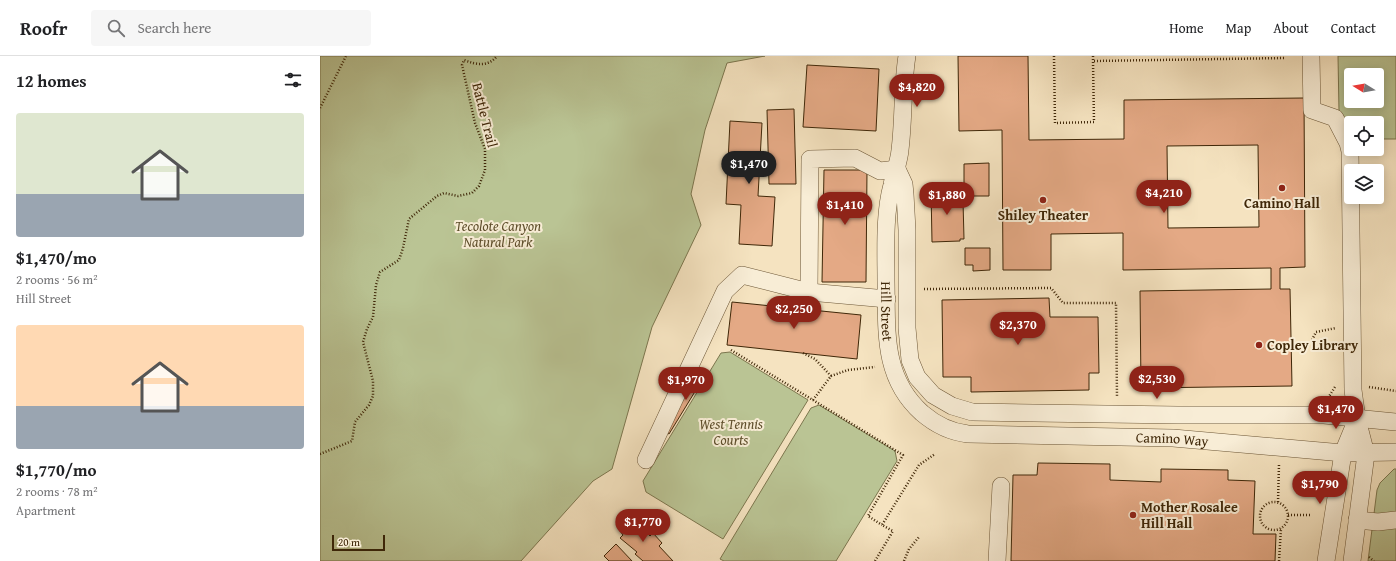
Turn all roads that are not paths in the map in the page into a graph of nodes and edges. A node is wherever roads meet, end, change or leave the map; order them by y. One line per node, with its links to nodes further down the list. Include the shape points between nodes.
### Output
1 (907, 56): 3 (street, Hill Street)
2 (1312, 56): 7 (street, via 1312,110 1335,118 1350,151 1353,390)
3 (897, 169): 4 (street, via 880,171 855,158 810,159); 5 (street, Hill Street, via 891,185 887,229); 6 (street, Hill Street, via 904,184 905,194 907,328 910,360 917,377 933,395)
4 (809, 292): 5 (street); 13 (street, via 742,275 725,292)
5 (886, 299): 9 (street, Hill Street, via 892,369 911,403 927,418)
6 (952, 406): 7 (street, Camino Way, via 972,412 1324,415)
7 (1357, 419): 8 (street, Camino Way); 11 (street); 12 (street)
8 (1396, 422)
9 (948, 430): 11 (street, Camino Way, via 968,434 1173,438)
10 (1396, 452): 12 (street, Camino Way)
11 (1343, 453): 12 (street, Camino Way); 18 (street)
12 (1366, 454): 15 (street)
13 (646, 460)
14 (1001, 486): 17 (street)
15 (1357, 520): 16 (street); 19 (street)
16 (1396, 520)
17 (997, 561)
18 (1326, 561)
19 (1352, 561)

